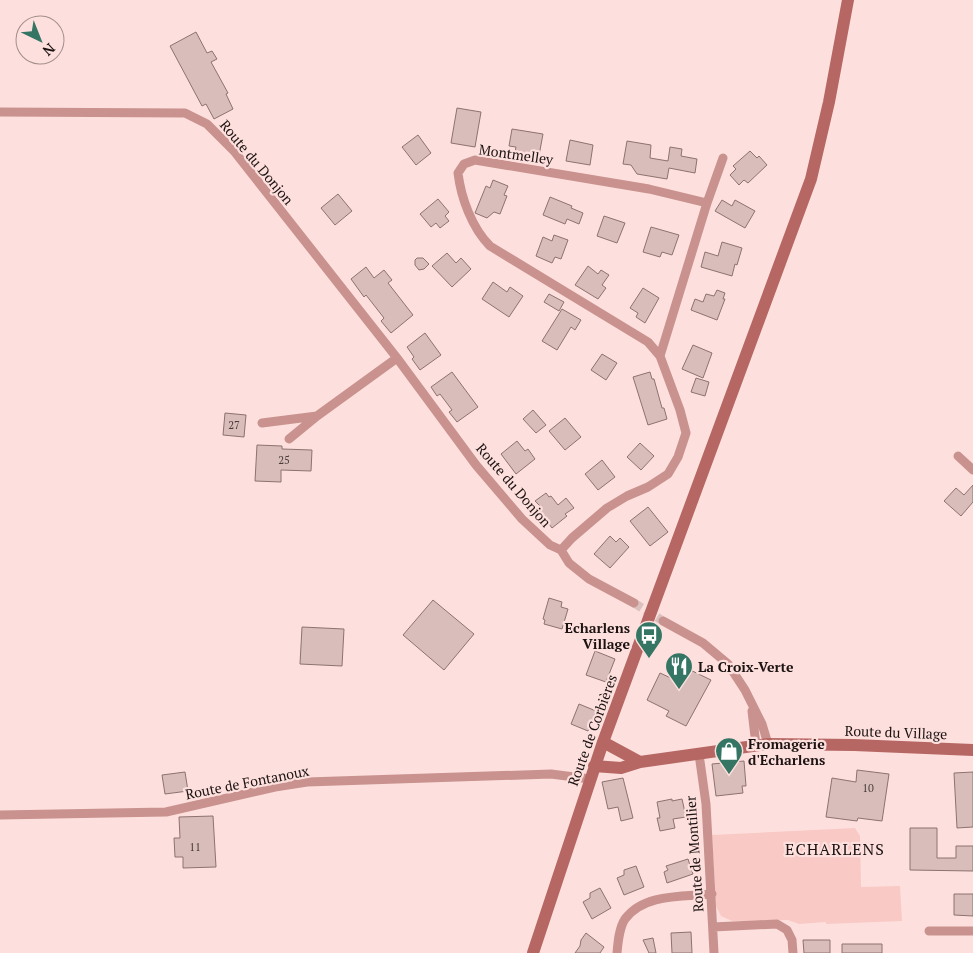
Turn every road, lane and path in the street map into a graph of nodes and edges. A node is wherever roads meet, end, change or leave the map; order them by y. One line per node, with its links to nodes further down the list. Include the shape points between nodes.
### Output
1 (848, 0): 15 (main road, Route de Corbières, via 829,102 810,179)
2 (0, 112): 6 (street, Route du Donjon, via 185,113 207,124 234,152)
3 (723, 158): 4 (street)
4 (708, 203): 5 (street); 5 (street, Montmelley, via 648,189 475,160 464,164 458,173 460,190 480,236 490,246 648,342)
5 (660, 356): 12 (street, Montmelley, via 686,433 678,457 668,474 607,508)
6 (397, 358): 7 (street); 12 (street, Route du Donjon, via 476,465 522,519 550,545)
7 (317, 416): 8 (street); 9 (street)
8 (262, 423)
9 (289, 439)
10 (958, 456): 11 (street)
11 (973, 470)
12 (561, 550): 13 (street, Route du Donjon, via 569,563 589,579)
13 (634, 603)
14 (663, 621): 16 (street, via 696,638 720,656 740,681 749,699 755,730)
15 (603, 742): 19 (main road); 20 (main road, Route de Corbières)
16 (762, 745): 17 (main road, Route du Village); 18 (main road, Route du Village)
17 (973, 750)
18 (699, 754): 19 (main road, Route du Village); 23 (street, Route de Montilier)
19 (640, 762): 20 (main road, Route du Village, via 621,768)
20 (594, 766): 21 (main road, Route de Corbières)
21 (590, 779): 22 (street, Route de Fontanoux, via 552,774 307,782 166,812); 27 (main road, Route de Corbières)
22 (0, 815)
23 (712, 894): 24 (street, Route de Montilier); 28 (street, via 655,899 638,907 625,920)
24 (713, 927): 29 (street, Route de Montilier); 30 (street, via 778,924 787,930 792,940)
25 (930, 931): 26 (street)
26 (973, 931)
27 (533, 953)
28 (617, 953)
29 (714, 953)
30 (792, 953)

